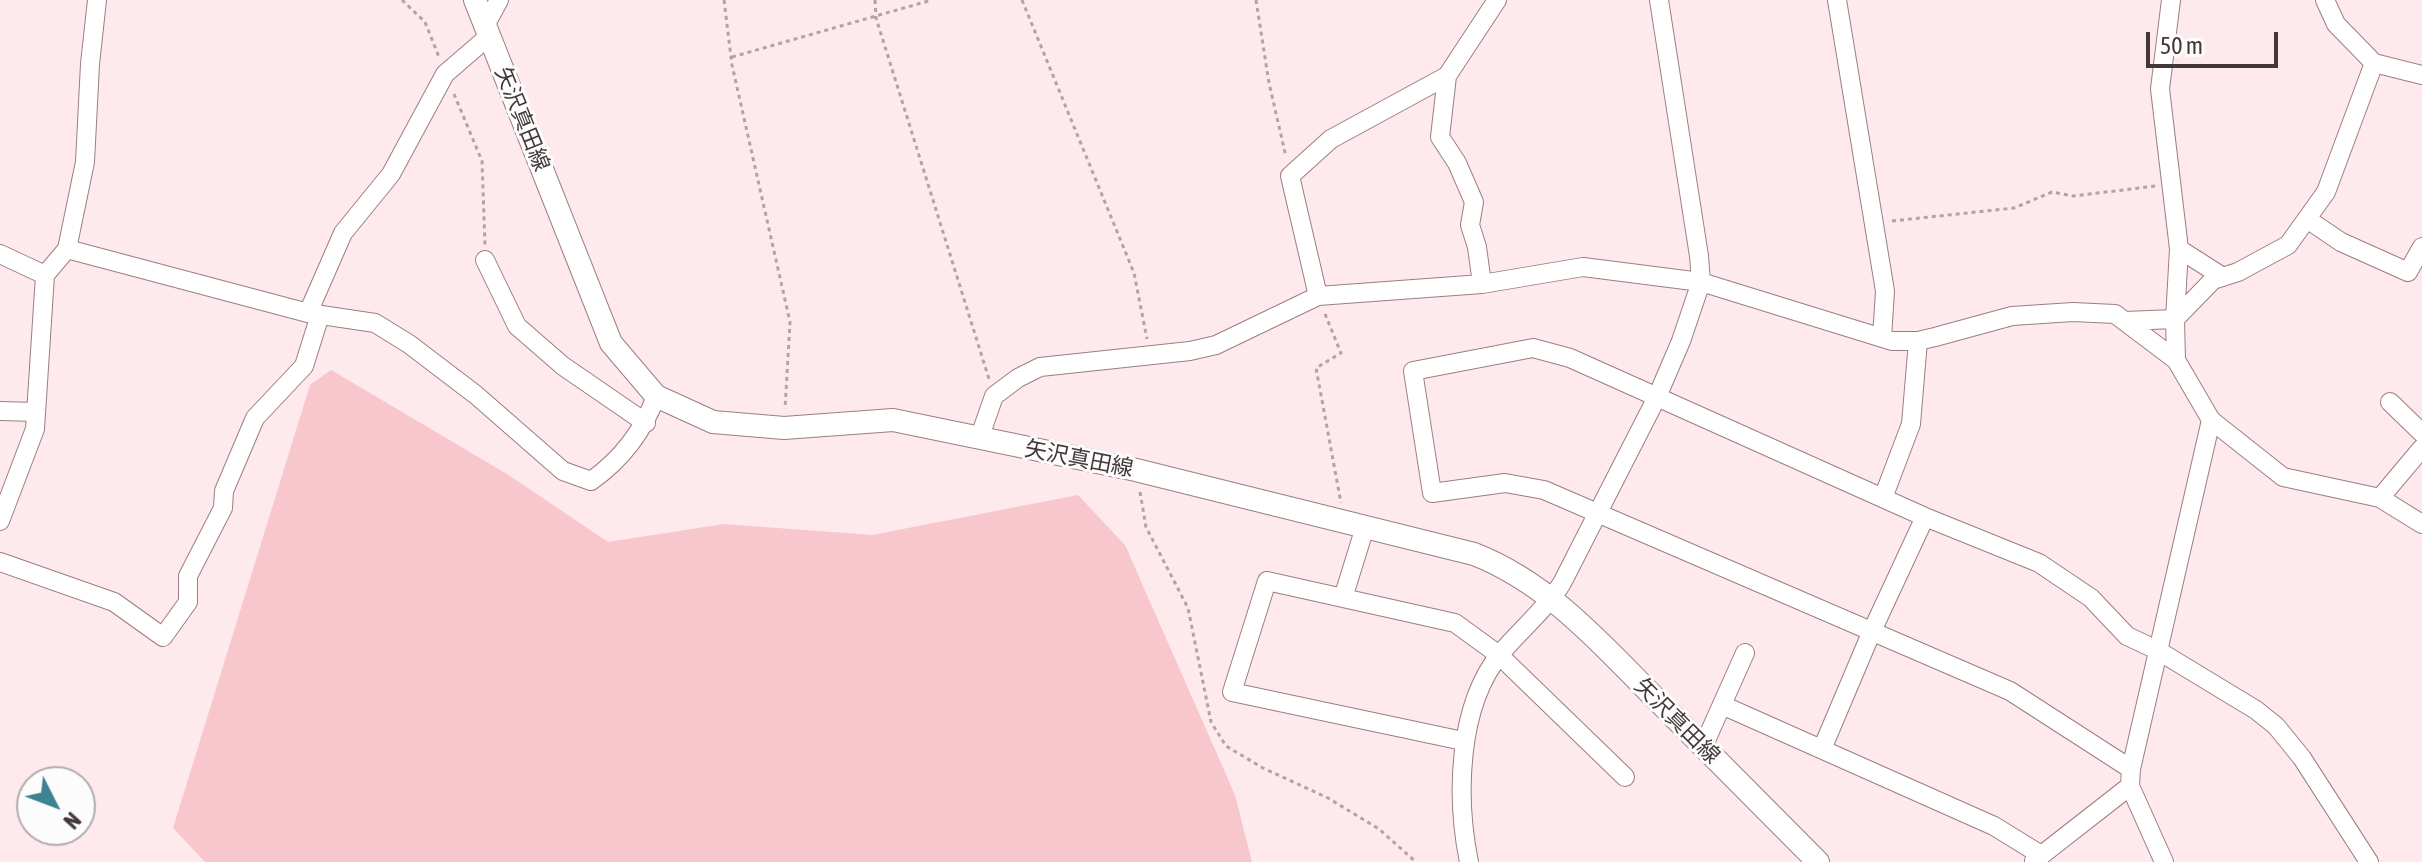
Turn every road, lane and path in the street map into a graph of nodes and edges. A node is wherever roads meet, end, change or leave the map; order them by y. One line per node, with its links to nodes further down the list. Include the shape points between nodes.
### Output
1 (97, 0): 27 (street, via 85,162)
2 (402, 0): 19 (path, via 425,22)
3 (475, 0): 16 (main road, 矢沢真田線)
4 (499, 0): 16 (street)
5 (724, 0): 17 (path)
6 (875, 0): 15 (path)
7 (932, 0): 15 (path)
8 (1022, 0): 41 (path, via 1134,273)
9 (1256, 0): 22 (path)
10 (1497, 0): 21 (street)
11 (1659, 0): 33 (street)
12 (1837, 0): 25 (street)
13 (2171, 0): 23 (street, via 2160,89)
14 (2325, 0): 18 (street, via 2336,24)
15 (876, 18): 17 (path); 44 (path)
16 (487, 31): 19 (street); 43 (main road, 矢沢真田線, via 611,343)
17 (731, 58): 51 (path, via 790,322)
18 (2374, 63): 20 (street); 24 (street, via 2326,192)
19 (445, 74): 30 (path, via 482,161); 36 (street, via 391,174 343,233)
20 (2422, 75)
21 (1447, 76): 22 (street, via 1331,139); 34 (street, via 1440,137 1474,202 1470,225)
22 (1290, 176): 35 (street)
23 (2171, 184): 25 (path, via 2073,196 2052,192 2014,208); 28 (street)
24 (2307, 219): 26 (street, via 2341,242 2408,272); 32 (street, via 2288,245)
25 (1874, 223): 39 (street, via 1885,291)
26 (2422, 247)
27 (67, 249): 31 (street); 36 (street)
28 (2179, 249): 32 (street); 37 (street)
29 (0, 254): 31 (street)
30 (485, 260): 50 (street, via 517,326 563,366)
31 (45, 275): 48 (street)
32 (2223, 277): 37 (street, via 2213,280)
33 (1701, 282): 34 (street, via 1583,267); 39 (street); 45 (street)
34 (1482, 284): 35 (street)
35 (1318, 296): 41 (street, via 1216,345); 60 (path, via 1341,353 1316,368)
36 (314, 314): 50 (street, via 375,323 476,395 563,471 591,481 612,466); 62 (street, via 304,366 255,418 224,491 223,508 188,576 188,602 163,637 114,602)
37 (2175, 319): 38 (street); 42 (street)
38 (2125, 321): 40 (street, via 2094,312 2012,316); 42 (street)
39 (1882, 338): 40 (street)
40 (1918, 341): 55 (street, via 1911,424)
41 (1149, 355): 44 (street, via 1040,367)
42 (2176, 360): 49 (street)
43 (656, 396): 50 (street); 51 (main road, 矢沢真田線, via 713,422)
44 (994, 396): 53 (street)
45 (1657, 397): 55 (street); 57 (street); 57 (street, via 1570,358 1533,348 1413,371 1432,493 1505,483 1544,490)
46 (2390, 402): 52 (street)
47 (0, 411): 48 (street)
48 (36, 412): 59 (street, via 35,429)
49 (2211, 420): 56 (street, via 2283,477); 66 (street)
50 (646, 423)
51 (784, 428): 53 (main road, 矢沢真田線, via 893,420)
52 (2422, 433)
53 (979, 439): 60 (main road, 矢沢真田線, via 1136,470)
54 (2422, 448): 56 (street)
55 (1883, 498): 58 (street)
56 (2380, 498): 61 (street)
57 (1598, 513): 64 (street); 65 (street)
58 (1925, 517): 65 (street); 66 (street, via 2039,563 2091,598 2127,636)
59 (0, 521)
60 (1355, 524): 63 (street); 64 (main road, 矢沢真田線, via 1488,559 1526,578)
61 (2422, 524)
62 (0, 562)
63 (1343, 598): 68 (street, via 1455,623); 70 (street, via 1267,581 1232,692)
64 (1551, 599): 68 (street); 71 (main road, 矢沢真田線)
65 (1872, 631): 72 (street); 74 (street, via 2010,691)
66 (2157, 650): 74 (street); 79 (street, via 2276,726)
67 (1745, 653): 69 (street)
68 (1499, 655): 70 (street, via 1471,711); 73 (street)
69 (1722, 705): 71 (street); 72 (street)
70 (1463, 741): 76 (street)
71 (1703, 747): 77 (main road, 矢沢真田線)
72 (1822, 749): 75 (street, via 1994,826)
73 (1625, 777)
74 (2130, 778): 75 (street); 78 (street)
75 (2037, 858)
76 (1469, 862)
77 (1818, 862)
78 (2164, 862)
79 (2369, 862)

